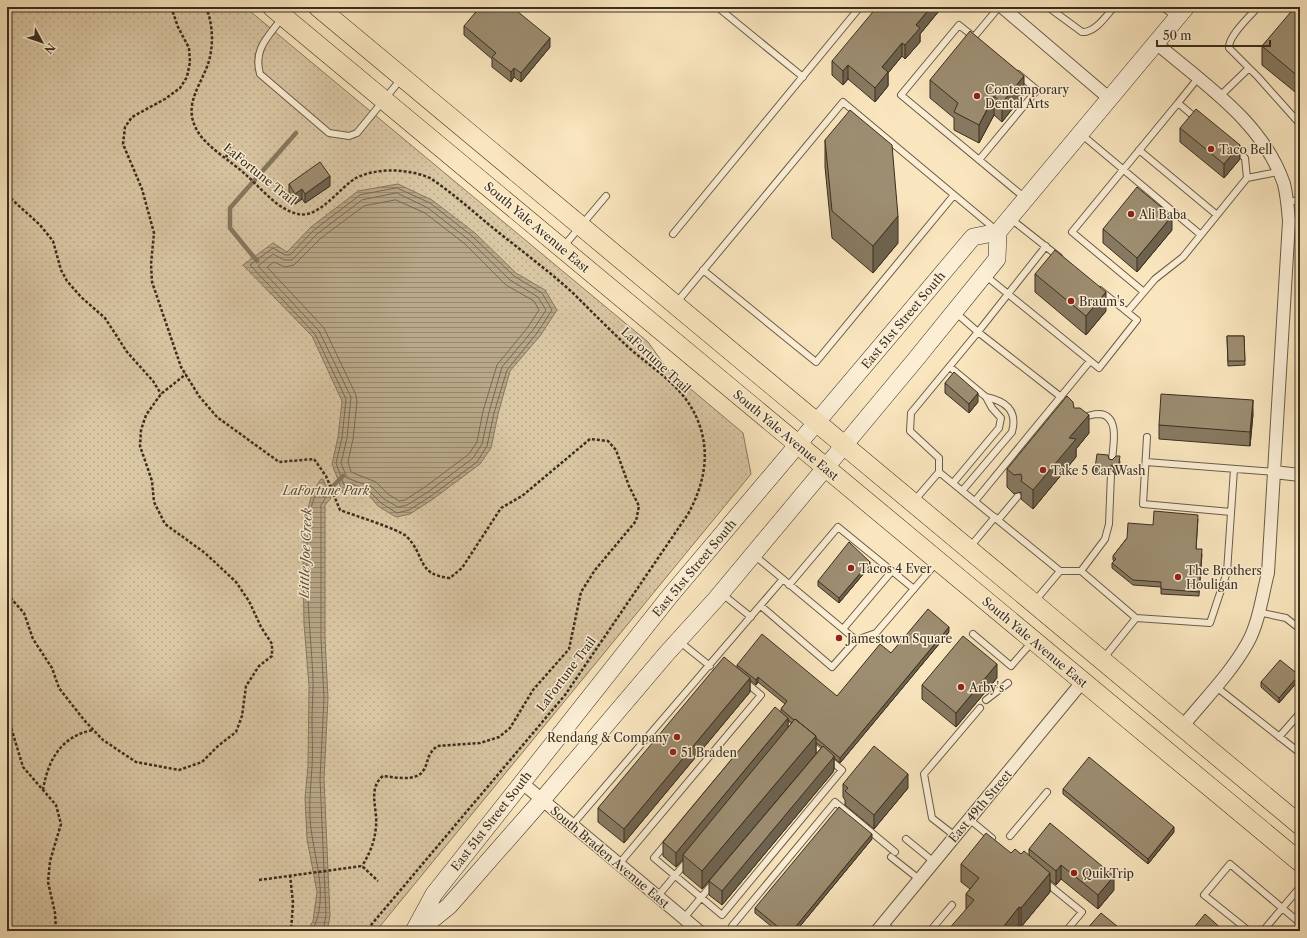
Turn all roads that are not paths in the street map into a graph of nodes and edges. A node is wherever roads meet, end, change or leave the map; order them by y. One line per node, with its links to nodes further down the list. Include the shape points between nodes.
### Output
1 (318, 7): 17 (main road)
2 (860, 7): 18 (lane)
3 (999, 7): 12 (lane)
4 (1002, 7): 21 (street)
5 (1048, 7): 6 (lane, via 1086,33)
6 (1114, 7)
7 (1163, 7): 11 (lane)
8 (1258, 7): 15 (lane, via 1229,44 1229,48)
9 (721, 10): 18 (lane)
10 (278, 12): 22 (main road, South Yale Avenue East); 22 (lane, via 258,54 257,64 260,74 277,91 329,133 339,136 357,133)
11 (1181, 12): 14 (main road)
12 (974, 37): 13 (lane); 29 (lane, via 959,25 901,95)
13 (979, 42)
14 (1156, 43): 19 (street); 21 (main road)
15 (1249, 68): 20 (lane); 25 (lane)
16 (1014, 71): 29 (lane, via 1037,90)
17 (402, 77): 22 (lane); 40 (main road)
18 (803, 77): 42 (lane)
19 (1198, 78): 20 (street); 23 (lane)
20 (1219, 97): 31 (street, via 1247,121 1272,156)
21 (1110, 99): 26 (main road)
22 (384, 100): 45 (main road, South Yale Avenue East)
23 (1178, 103): 24 (lane); 28 (lane)
24 (1202, 123)
25 (1300, 124)
26 (1081, 134): 30 (lane); 36 (main road)
27 (1226, 143): 32 (lane, via 1245,158)
28 (1139, 150): 30 (lane); 38 (lane)
29 (979, 160): 36 (lane)
30 (1123, 169): 43 (lane); 50 (lane, via 1072,232)
31 (1278, 172): 32 (lane); 37 (street)
32 (1247, 178): 38 (lane)
33 (954, 195): 41 (lane); 47 (lane, via 816,362); 47 (lane, via 843,102)
34 (606, 196): 40 (lane)
35 (1300, 198): 37 (lane)
36 (1026, 199): 39 (main road)
37 (1287, 203): 70 (street, via 1289,221)
38 (1217, 215): 43 (lane)
39 (1010, 218): 41 (main road); 44 (lane)
40 (580, 226): 45 (lane); 52 (main road)
41 (998, 232): 48 (main road, East 51st Street South, via 997,259); 60 (main road, East 51st Street South, via 973,237)
42 (672, 234)
43 (1201, 234): 50 (lane, via 1183,257 1155,279)
44 (1046, 246): 46 (lane); 51 (lane)
45 (562, 248): 63 (main road, South Yale Avenue East)
46 (1063, 260)
47 (703, 270): 52 (lane)
48 (985, 275): 51 (lane); 53 (main road, East 51st Street South)
49 (1092, 284): 54 (lane)
50 (1144, 292): 54 (lane)
51 (1008, 293): 55 (lane); 56 (lane)
52 (675, 305): 60 (main road)
53 (955, 312): 55 (lane); 64 (main road, East 51st Street South)
54 (1127, 312): 56 (lane, via 1137,320 1099,368)
55 (978, 332): 57 (lane); 59 (lane)
56 (1090, 361): 59 (lane)
57 (950, 367): 58 (lane); 69 (lane, via 911,413 910,431 939,458)
58 (986, 397): 73 (lane, via 1001,418 999,428); 74 (lane, via 998,400 1012,411 1015,422 1012,432)
59 (1060, 397): 76 (lane)
60 (816, 423): 63 (main road, East 51st Street South); 64 (main road)
61 (1077, 424): 65 (lane, via 1087,415 1103,415 1109,419 1114,429)
62 (1148, 437): 66 (lane)
63 (798, 445): 67 (main road, South Yale Avenue East); 119 (main road, East 51st Street South, via 669,597)
64 (844, 445): 67 (main road, East 51st Street South); 77 (main road)
65 (1112, 460)
66 (1146, 462): 68 (lane); 78 (lane, via 1144,504)
67 (825, 467): 81 (main road, East 51st Street South); 82 (main road, South Yale Avenue East)
68 (1234, 469): 70 (lane); 78 (lane)
69 (939, 472): 73 (lane); 77 (lane)
70 (1274, 472): 72 (street); 92 (street, via 1268,573)
71 (1111, 474): 85 (lane, via 1109,524 1105,539)
72 (1300, 474)
73 (953, 483): 74 (lane)
74 (962, 491): 76 (lane)
75 (1018, 496): 79 (lane)
76 (975, 501): 79 (lane)
77 (912, 503): 80 (main road)
78 (1231, 512): 94 (lane, via 1227,572 1210,623)
79 (996, 519): 80 (lane); 84 (lane)
80 (968, 549): 90 (main road)
81 (753, 554): 86 (lane); 89 (main road, East 51st Street South)
82 (938, 561): 88 (lane); 99 (main road, South Yale Avenue East)
83 (892, 571): 87 (lane, via 838,527); 88 (lane); 95 (lane)
84 (1060, 571): 85 (lane); 90 (lane)
85 (1081, 571): 94 (lane)
86 (783, 579): 87 (lane); 91 (lane)
87 (789, 585): 95 (lane)
88 (914, 589): 98 (lane, via 876,633)
89 (721, 592): 93 (lane); 100 (main road, East 51st Street South)
90 (1034, 603): 102 (main road)
91 (761, 606): 93 (lane); 98 (lane, via 832,667)
92 (1258, 612): 96 (lane, via 1286,618); 108 (street, via 1247,643)
93 (751, 617): 101 (lane)
94 (1136, 618): 102 (lane)
95 (843, 629): 98 (lane)
96 (1300, 629)
97 (973, 634): 99 (lane, via 1012,666)
98 (856, 640)
99 (1033, 640): 106 (main road, South Yale Avenue East)
100 (679, 641): 104 (lane); 121 (main road, East 51st Street South)
101 (716, 658): 103 (lane); 104 (lane)
102 (1102, 660): 106 (main road); 112 (main road)
103 (722, 662)
104 (710, 666): 123 (lane)
105 (738, 676): 132 (lane, via 761,695)
106 (1083, 681): 122 (street, East 49th Street); 131 (main road, South Yale Avenue East)
107 (1008, 683): 109 (lane)
108 (1215, 686): 112 (street); 115 (lane)
109 (986, 700)
110 (980, 708): 125 (lane, via 924,774 932,818)
111 (1300, 713): 115 (lane)
112 (1182, 726): 124 (main road)
113 (795, 731): 114 (lane); 117 (lane); 133 (lane, via 774,714 654,858)
114 (790, 737)
115 (1279, 737): 116 (lane)
116 (1299, 750)
117 (822, 754): 118 (lane); 139 (lane, via 842,770 722,915)
118 (817, 760)
119 (521, 782): 121 (street, South Braden Avenue East); 147 (main road, East 51st Street South, via 434,894)
120 (1047, 792): 126 (lane)
121 (542, 800): 123 (street, South Braden Avenue East); 148 (main road, East 51st Street South, via 449,906)
122 (969, 819): 125 (street, East 49th Street); 128 (lane)
123 (572, 825): 132 (street, South Braden Avenue East)
124 (1300, 825)
125 (955, 836): 130 (street, East 49th Street)
126 (1010, 836)
127 (906, 839): 130 (lane)
128 (996, 842)
129 (695, 852): 133 (lane)
130 (934, 862): 135 (street, East 49th Street)
131 (1300, 862)
132 (619, 864): 138 (street, South Braden Avenue East)
133 (675, 876): 138 (lane); 139 (lane)
134 (1039, 877): 150 (lane, via 1082,912)
135 (919, 879): 144 (lane, via 834,802); 145 (street, East 49th Street)
136 (716, 880): 139 (lane)
137 (1300, 887): 141 (lane)
138 (657, 897): 142 (street, South Braden Avenue East)
139 (701, 898): 142 (lane)
140 (952, 905): 149 (lane)
141 (1282, 908): 143 (lane); 151 (lane, via 1230,864 1204,895); 152 (lane)
142 (684, 918): 146 (street, South Braden Avenue East)
143 (1300, 923)
144 (732, 926)
145 (884, 928)
146 (696, 930)
147 (414, 931)
148 (418, 931)
149 (930, 931)
150 (1066, 931)
151 (1249, 931)
152 (1263, 931)

